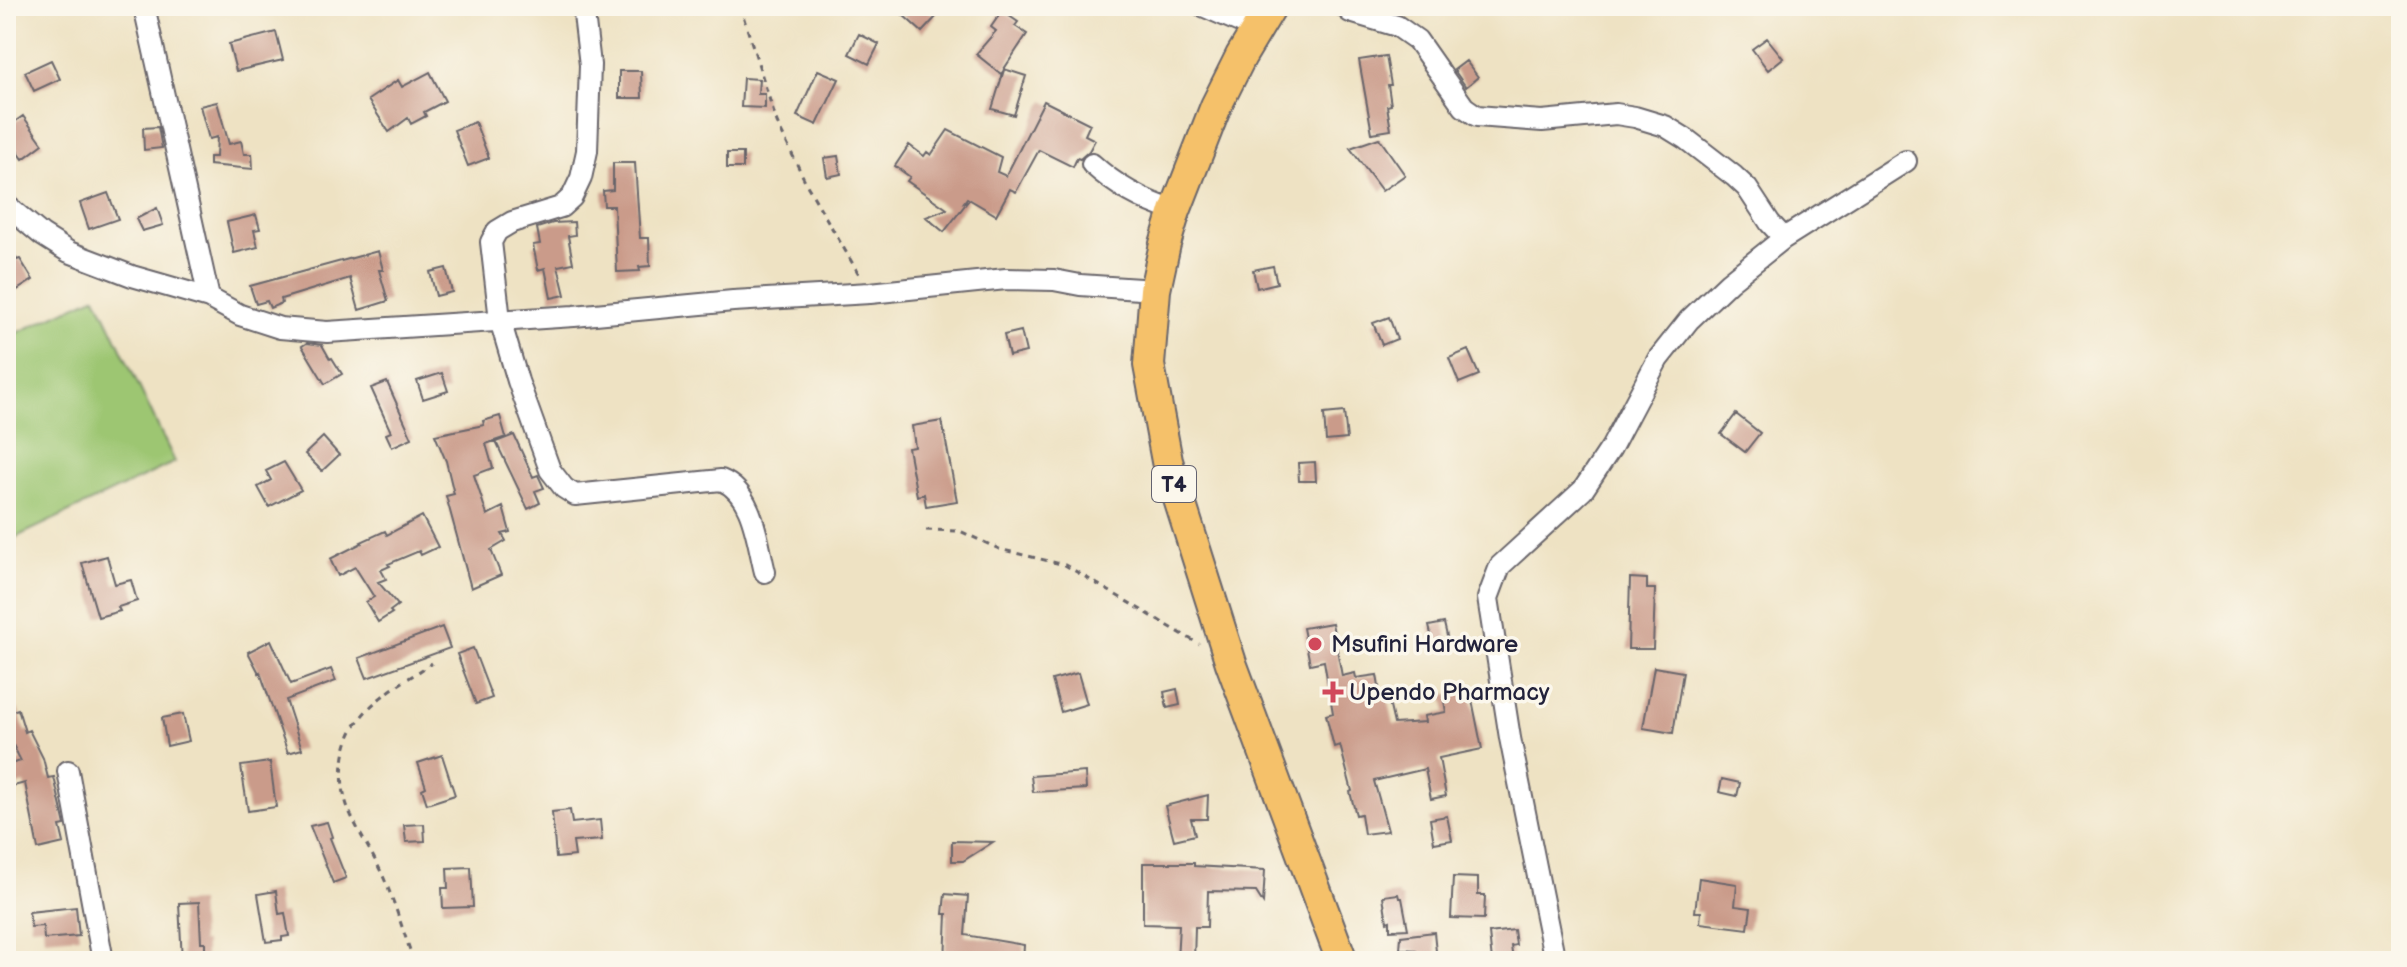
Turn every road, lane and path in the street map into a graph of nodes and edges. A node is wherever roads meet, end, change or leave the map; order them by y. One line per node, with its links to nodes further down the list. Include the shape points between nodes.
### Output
1 (144, 6): 14 (street)
2 (583, 6): 15 (street, via 590,65 581,178 561,207 497,231 491,242)
3 (740, 6): 13 (path, via 777,123)
4 (1203, 6): 6 (street)
5 (1344, 6): 11 (street, via 1397,26 1417,40 1464,107 1477,116 1542,121 1616,114 1665,126 1747,188)
6 (1264, 18): 10 (highway, T4, via 1216,106)
7 (1906, 161): 11 (street)
8 (1092, 164): 10 (street, via 1133,195)
9 (6, 205): 14 (street, via 69,252)
10 (1175, 211): 12 (highway, T4)
11 (1784, 238): 24 (street, via 1689,320 1658,359 1583,490 1500,566 1488,598)
12 (1155, 290): 13 (street, via 1006,279); 19 (highway, T4, via 1149,365 1167,461)
13 (870, 293): 15 (street)
14 (209, 298): 15 (street, via 280,328 327,332)
15 (500, 320): 17 (street, via 550,470 564,488 575,495 721,480 732,484 745,501)
16 (926, 530): 19 (path, via 960,531 999,549 1065,565)
17 (765, 572)
18 (432, 663): 22 (path, via 357,721 343,773 348,808 382,874)
19 (1231, 663): 23 (highway, T4)
20 (68, 771): 21 (street)
21 (103, 961)
22 (414, 961)
23 (1342, 961)
24 (1555, 961)

